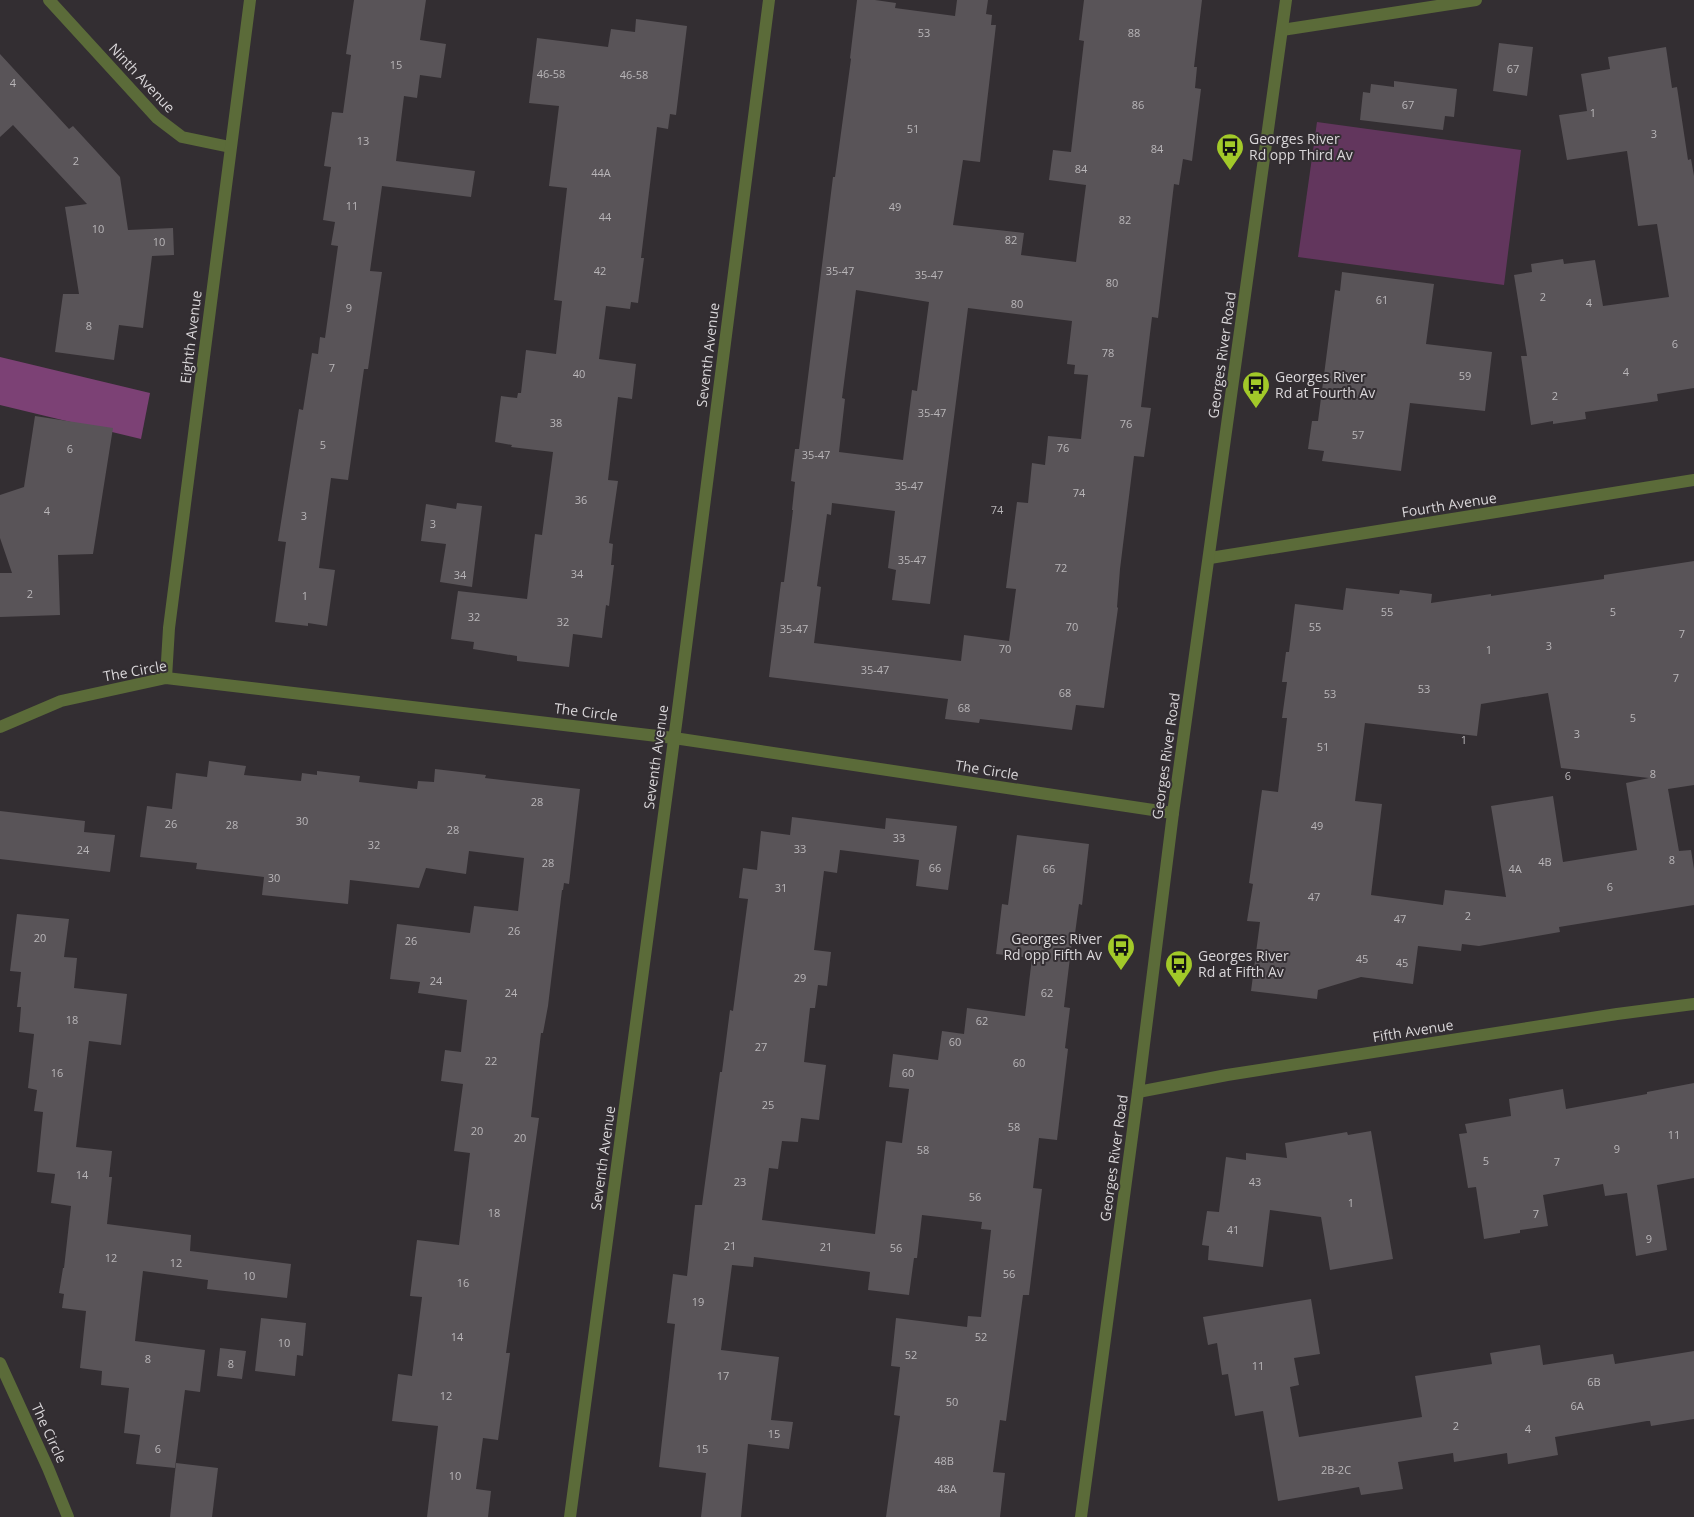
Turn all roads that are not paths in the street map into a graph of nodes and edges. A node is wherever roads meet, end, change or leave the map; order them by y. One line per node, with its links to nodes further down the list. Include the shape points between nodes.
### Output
1 (49, 0): 7 (street, Ninth Avenue, via 171,130 182,137)
2 (250, 0): 7 (street, Eighth Avenue)
3 (769, 0): 12 (street, Seventh Avenue)
4 (1286, 0): 6 (street, Georges River Road)
5 (1476, 0): 6 (street)
6 (1282, 30): 9 (street, Georges River Road)
7 (230, 147): 10 (street, Eighth Avenue, via 169,628)
8 (1694, 480): 9 (street, Fourth Avenue)
9 (1210, 558): 13 (street, Georges River Road)
10 (166, 678): 11 (street, The Circle, via 61,701); 12 (street, The Circle)
11 (0, 727)
12 (674, 738): 13 (street, The Circle); 18 (street, Seventh Avenue)
13 (1173, 813): 15 (street, Georges River Road)
14 (1694, 1004): 15 (street, Fifth Avenue)
15 (1138, 1092): 19 (street, Georges River Road)
16 (0, 1362): 17 (street, The Circle)
17 (68, 1517)
18 (570, 1517)
19 (1082, 1517)

